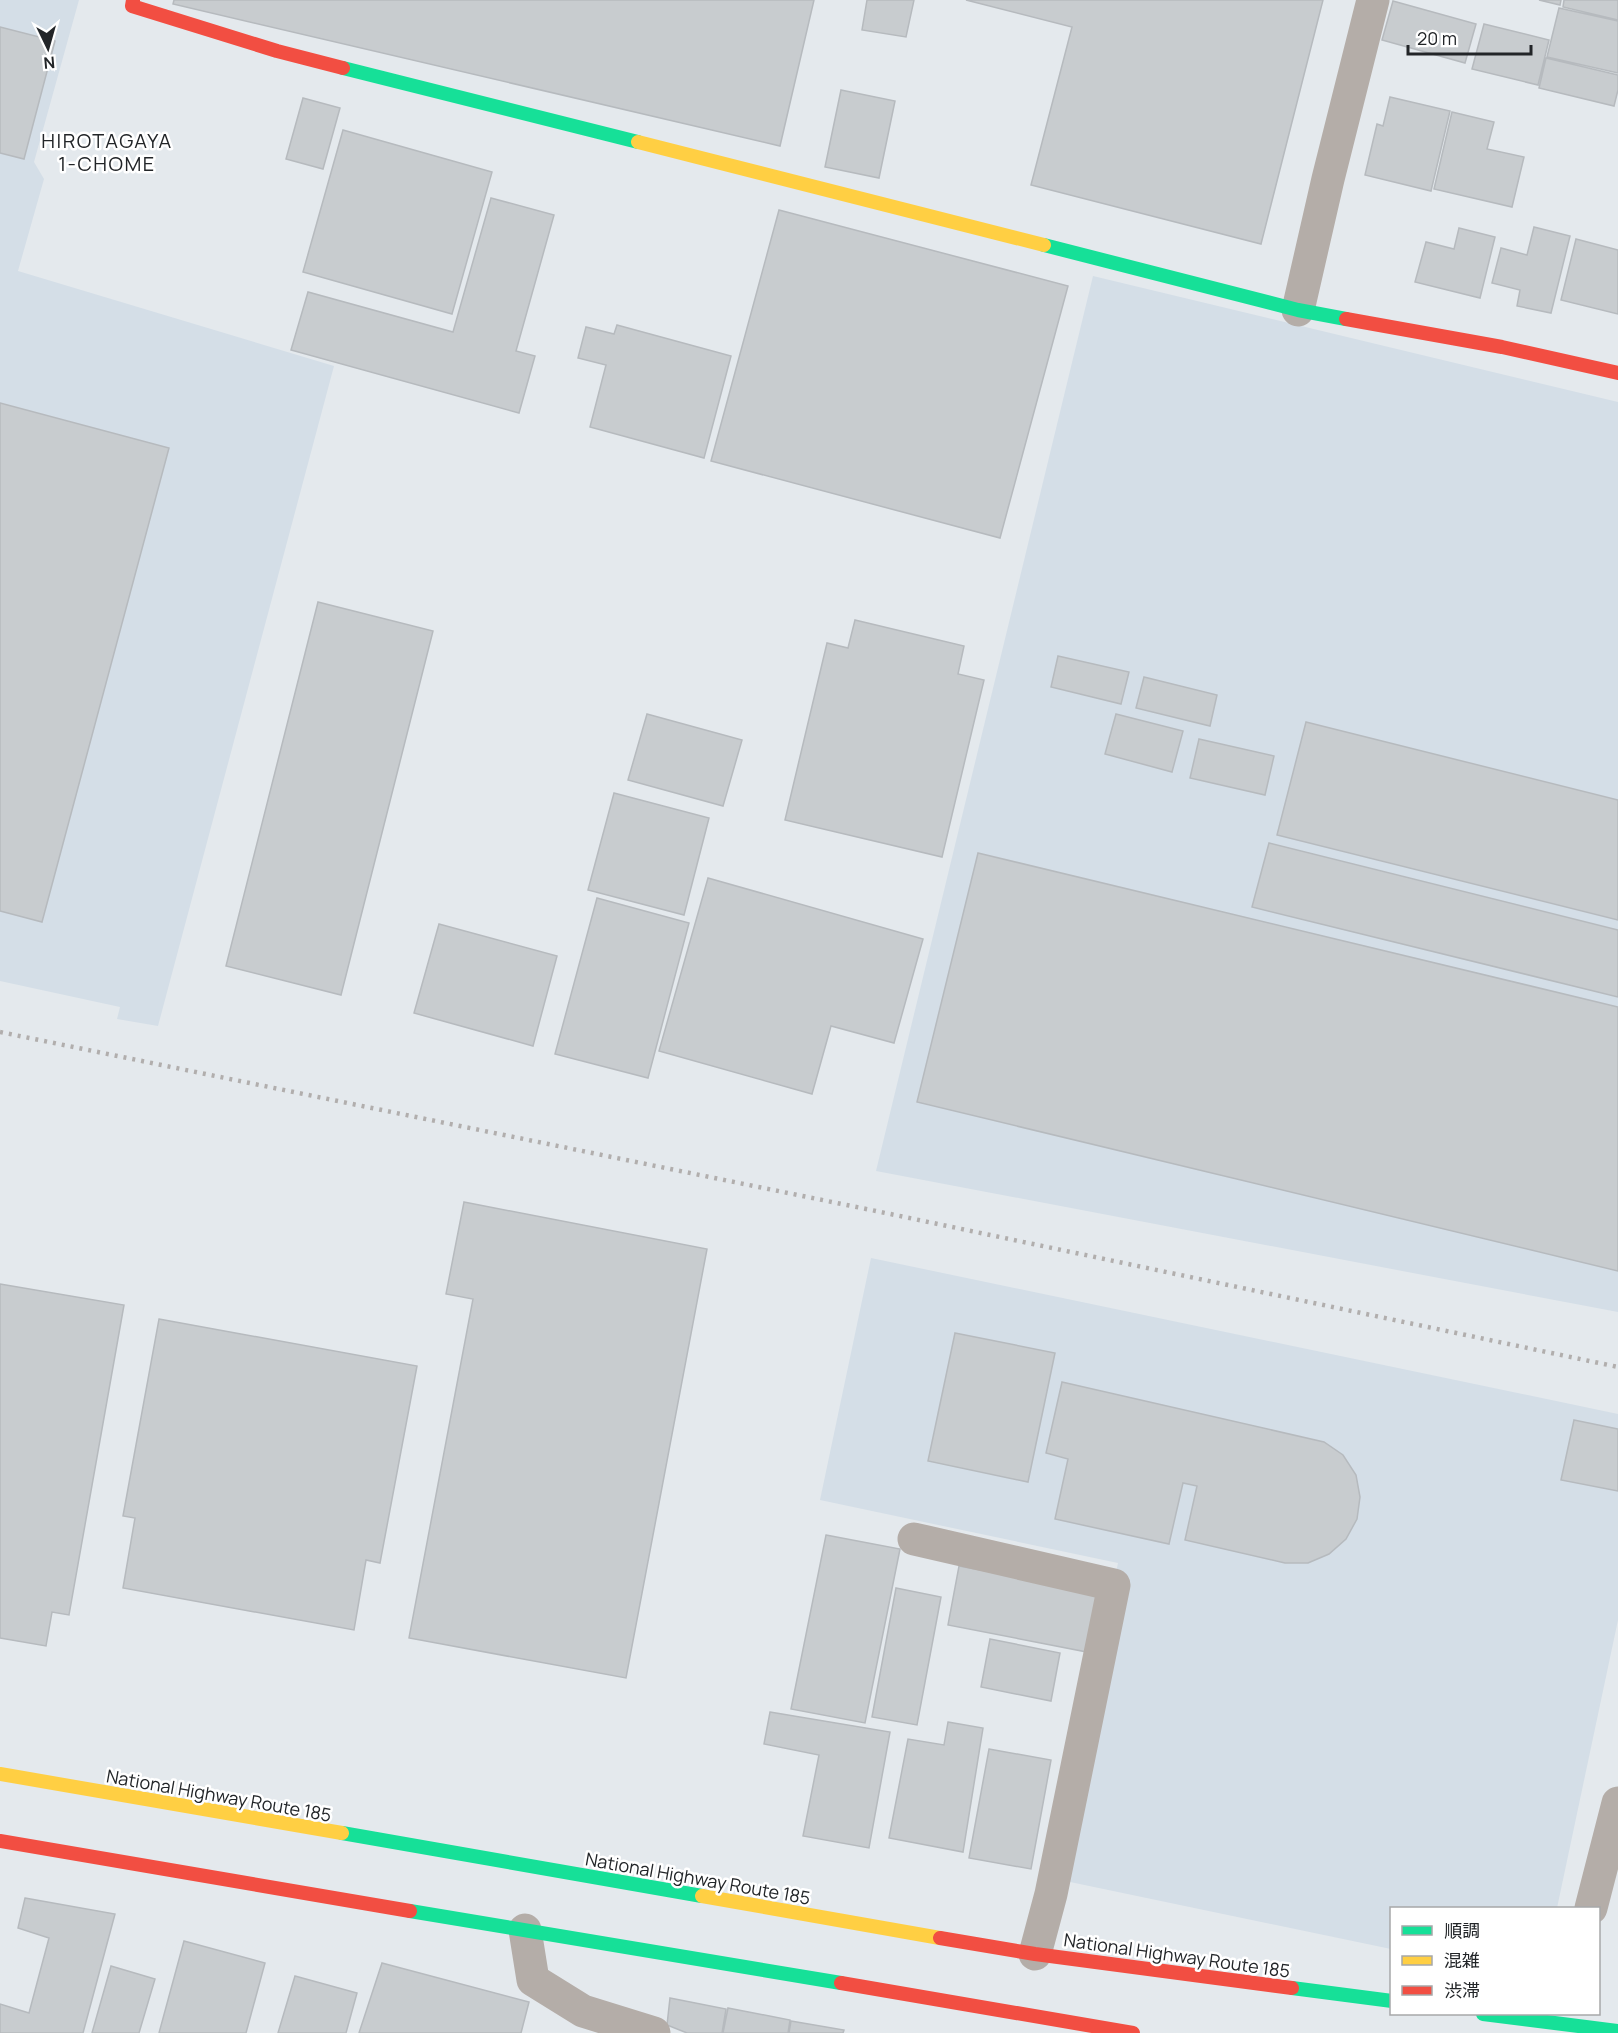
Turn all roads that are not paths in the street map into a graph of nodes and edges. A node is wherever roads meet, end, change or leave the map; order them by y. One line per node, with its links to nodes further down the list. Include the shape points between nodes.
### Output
1 (133, 0): 3 (main road, via 132,6 277,51)
2 (1373, 0): 3 (street)
3 (1298, 310): 4 (main road, via 1502,347)
4 (1618, 373)
5 (914, 1539): 11 (street, via 1114,1585 1051,1894)
6 (0, 1774): 11 (main road, National Highway Route 185)
7 (1618, 1803): 9 (street)
8 (0, 1841): 10 (main road)
9 (1591, 1907)
10 (525, 1930): 16 (street, via 533,1980 583,2011); 17 (main road)
11 (1035, 1954): 12 (main road, National Highway Route 185)
12 (1390, 2001)
13 (1497, 2015): 14 (main road)
14 (1553, 2023): 15 (main road)
15 (1618, 2031)
16 (654, 2033)
17 (1133, 2033)

